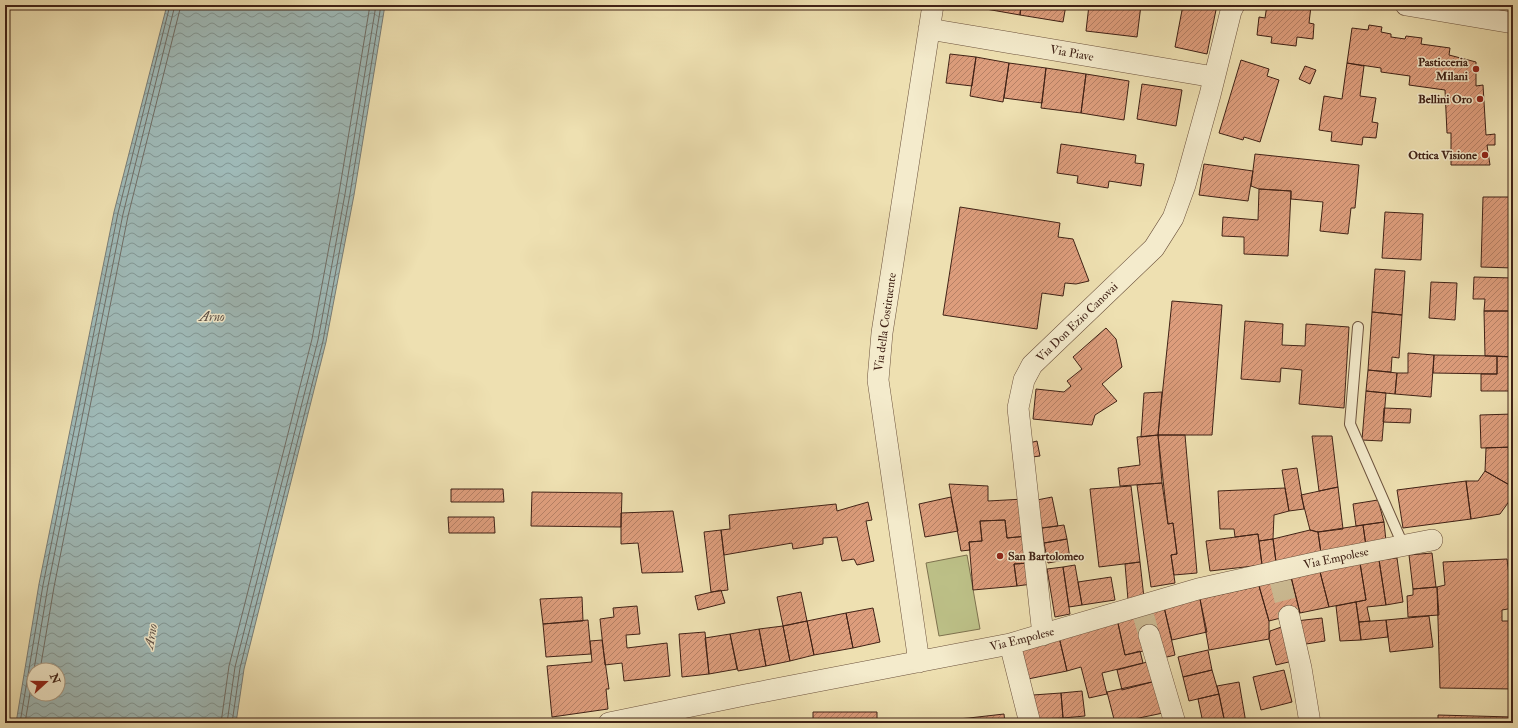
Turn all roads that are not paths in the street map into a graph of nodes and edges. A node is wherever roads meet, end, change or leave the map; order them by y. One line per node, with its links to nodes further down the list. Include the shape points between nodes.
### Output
1 (934, 5): 5 (street, Via della Costituente)
2 (1234, 5): 6 (street, Via Don Ezio Canovai)
3 (1406, 5): 4 (street)
4 (1513, 23)
5 (929, 29): 6 (street, Via Piave); 14 (street, Via della Costituente, via 882,333 878,380)
6 (1214, 77): 11 (street, Via Don Ezio Canovai, via 1185,185 1173,218 1162,236 1149,253 1032,365 1024,380 1018,408)
7 (1358, 327): 9 (lane, via 1350,424)
8 (1432, 540): 9 (street, Via Empolese)
9 (1403, 545): 11 (street, Via Empolese, via 1279,575 1198,589 1141,610)
10 (1289, 616): 18 (street)
11 (1043, 635): 13 (street, Via Empolese)
12 (1149, 635): 17 (street)
13 (1010, 644): 14 (street, Via Empolese); 16 (street)
14 (919, 662): 15 (street, Via Empolese)
15 (609, 723)
16 (1030, 723)
17 (1175, 723)
18 (1310, 723)

